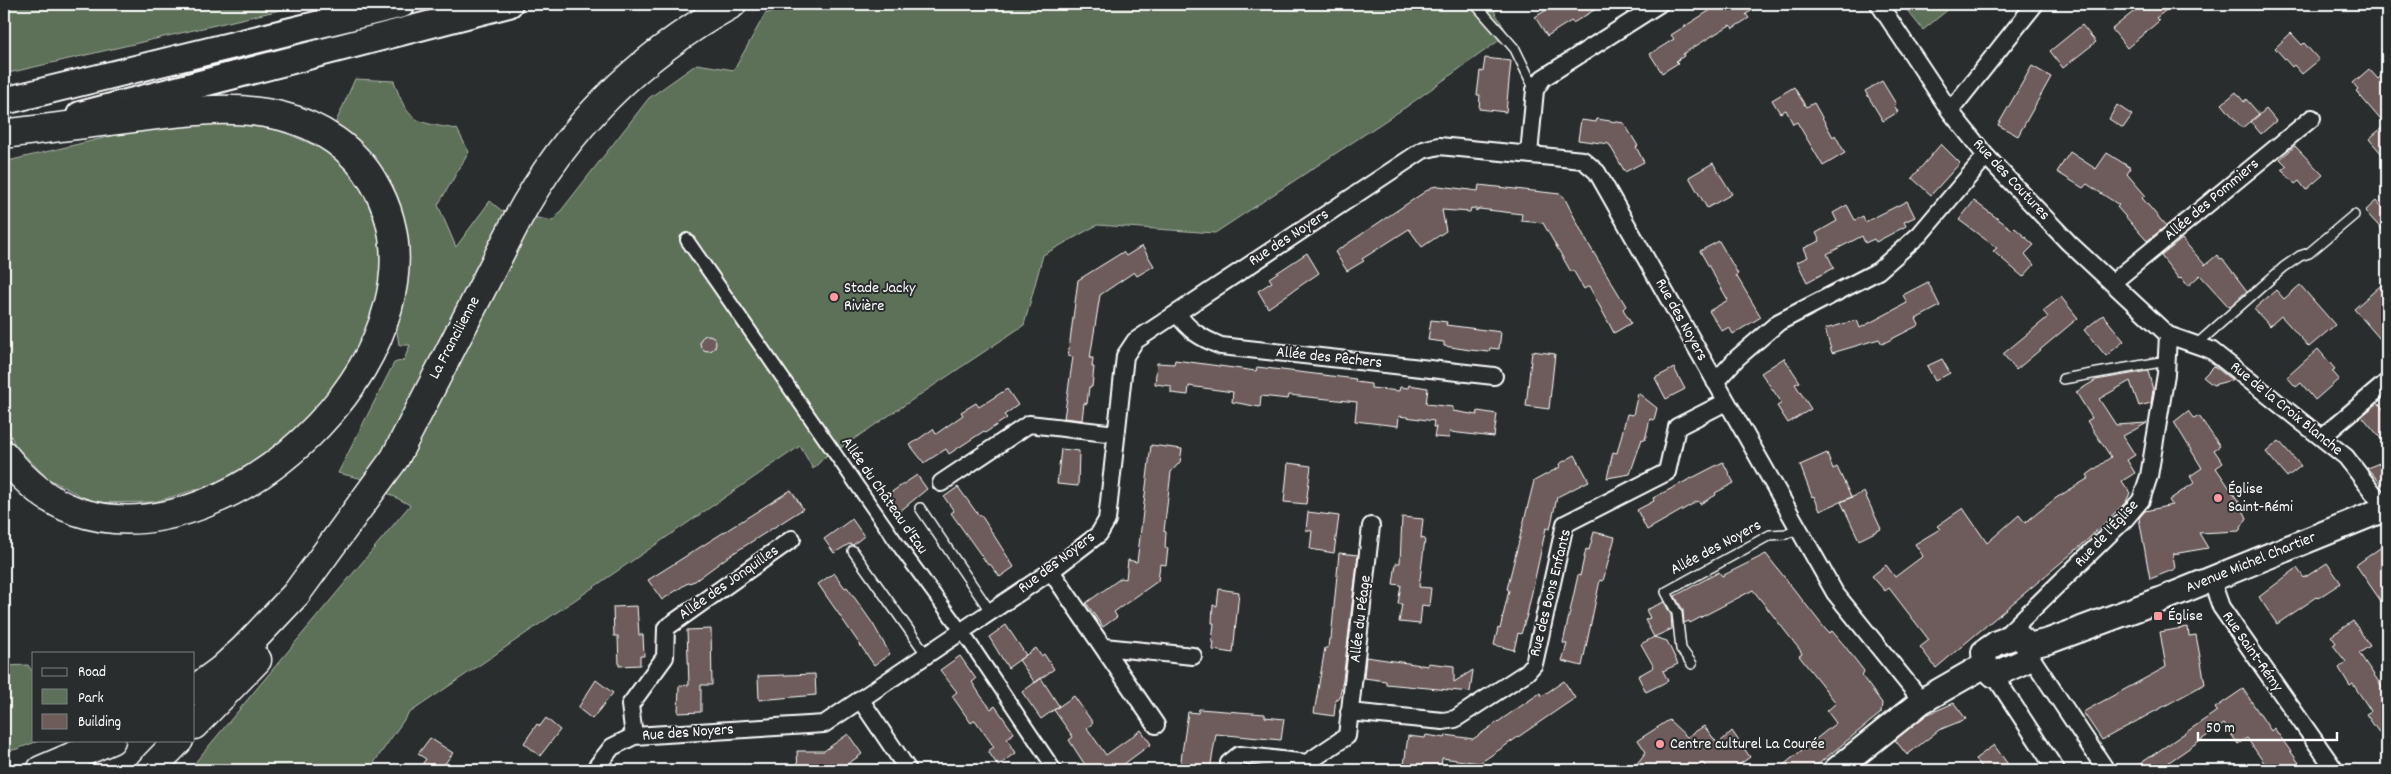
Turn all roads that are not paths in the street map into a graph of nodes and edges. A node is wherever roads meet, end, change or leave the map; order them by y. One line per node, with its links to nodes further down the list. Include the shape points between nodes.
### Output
1 (402, 4): 9 (main road)
2 (509, 4): 12 (main road)
3 (732, 4): 30 (highway, La Francilienne, via 687,31 630,75 595,109 558,154 517,220)
4 (1659, 4): 8 (street, via 1543,78)
5 (1880, 4): 10 (street, Rue des Coutures)
6 (2035, 4): 10 (street)
7 (1477, 6): 8 (lane, via 1515,49)
8 (1536, 90): 13 (street)
9 (4, 100)
10 (1950, 111): 14 (street, Rue des Coutures)
11 (2312, 118): 17 (street, Allée des Pommiers)
12 (7, 134): 29 (highway, via 206,110 247,110 283,116 332,138 366,170 388,211 395,255 389,301 382,323 356,377 340,401 298,446 244,485 177,512 154,517 110,519 73,510 53,500 18,472)
13 (1528, 154): 18 (street, Rue des Noyers, via 1438,146 1423,150); 24 (street, Rue des Noyers, via 1582,160 1597,172)
14 (1986, 156): 17 (street, Rue des Coutures); 24 (street, via 1920,234 1878,271 1779,322)
15 (2354, 215): 20 (lane, via 2309,253 2284,267)
16 (687, 240): 41 (street, Allée du Château d'Eau)
17 (2112, 283): 19 (street, Rue des Coutures)
18 (1177, 312): 22 (street, Allée des Pêchers, via 1186,326 1201,338 1221,346); 27 (street, Rue des Noyers, via 1135,341 1125,356)
19 (2168, 335): 20 (street, Rue de la Croix Blanche); 21 (street, Rue de l'Église)
20 (2197, 344): 28 (street, Rue de la Croix Blanche, via 2235,367)
21 (2167, 361): 23 (lane); 42 (street, Rue de l'Église, via 2149,476 2140,500 2125,519)
22 (1494, 376)
23 (2063, 379)
24 (1715, 382): 26 (street, Rue des Noyers)
25 (2387, 382): 28 (street)
26 (1726, 402): 35 (street, Rue des Noyers); 52 (street, Rue des Bons Enfants, via 1677,427 1667,472 1565,524 1534,664 1527,672 1455,719 1442,722)
27 (1116, 434): 31 (street, via 1029,424); 38 (street, Rue des Noyers, via 1106,520 1098,534)
28 (2322, 438): 32 (street, Rue de la Croix Blanche, via 2346,457 2374,496)
29 (4, 455)
30 (395, 458): 49 (highway, La Francilienne, via 296,594 244,649); 53 (highway, via 360,526 324,583 300,613)
31 (941, 483)
32 (2387, 507): 39 (main road, Avenue Michel Chartier)
33 (920, 508): 40 (lane)
34 (1371, 526): 52 (street, Allée du Péage)
35 (1798, 528): 47 (lane, Allée des Noyers, via 1786,534 1770,535 1666,592 1677,613 1681,649); 51 (street, Rue des Noyers, via 1835,593)
36 (792, 539): 55 (street, Allée des Jonquilles, via 666,628 664,657 630,705)
37 (853, 551): 45 (lane)
38 (1051, 571): 40 (street, Rue des Noyers); 43 (street)
39 (2211, 579): 44 (main road, Avenue Michel Chartier); 67 (street, Rue Saint-Rémy, via 2221,607)
40 (990, 611): 41 (street, Rue des Noyers)
41 (960, 630): 45 (street, Rue des Noyers); 62 (street, Allée du Château d'Eau)
42 (1997, 643): 44 (main road, via 2016,636 2023,639); 48 (main road, via 1984,652)
43 (1104, 647): 46 (street); 54 (street)
44 (2029, 650): 48 (main road, Avenue Michel Chartier, via 2027,660); 66 (street)
45 (926, 654): 50 (street, Rue des Noyers)
46 (1193, 656)
47 (1692, 664)
48 (1990, 670): 51 (main road, Avenue Michel Chartier); 65 (street)
49 (195, 689)
50 (860, 699): 55 (street, Rue des Noyers, via 824,724); 61 (street)
51 (1922, 701): 64 (main road, Avenue Michel Chartier)
52 (1349, 712): 63 (street, via 1347,736 1307,763 1239,755 1229,763)
53 (195, 724)
54 (1156, 725)
55 (634, 736): 60 (street, Rue des Noyers, via 612,747)
56 (106, 742): 58 (highway)
57 (177, 742): 59 (highway)
58 (41, 770)
59 (150, 770)
60 (594, 770)
61 (908, 770)
62 (1055, 770)
63 (1229, 770)
64 (1836, 770)
65 (2056, 770)
66 (2106, 770)
67 (2335, 770)

